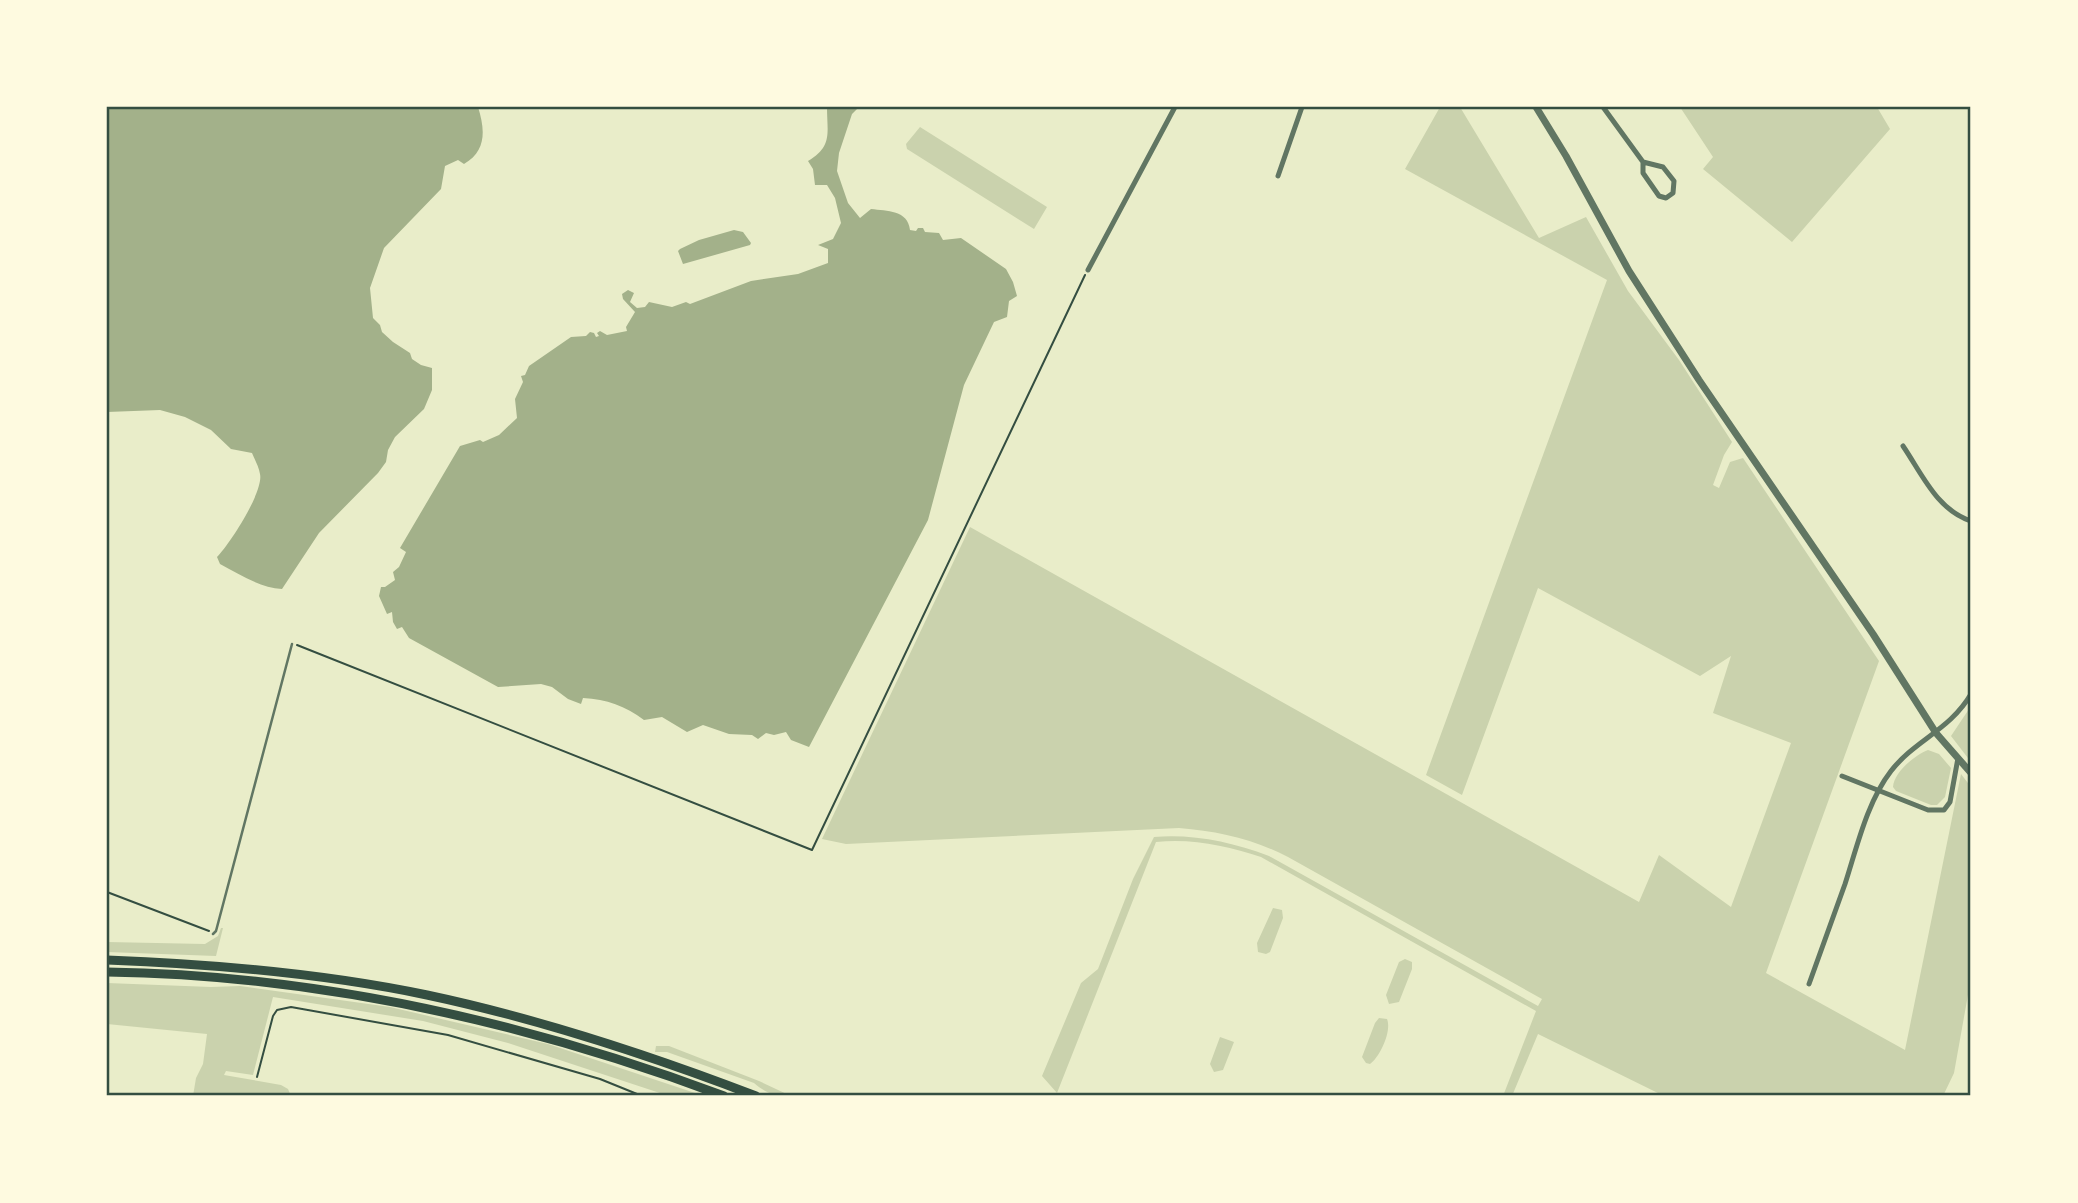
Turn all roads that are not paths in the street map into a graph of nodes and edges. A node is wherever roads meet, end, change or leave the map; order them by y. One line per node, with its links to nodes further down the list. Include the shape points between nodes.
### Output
1 (1175, 107): 7 (street)
2 (1302, 107): 6 (street)
3 (1536, 107): 12 (street, via 1658,317)
4 (1603, 107): 5 (street)
5 (1643, 162): 5 (street, via 1643,173 1659,196 1673,193 1674,181 1663,167)
6 (1279, 176)
7 (1088, 270)
8 (1903, 446): 9 (street, via 1949,511)
9 (1971, 522)
10 (292, 644): 17 (lane)
11 (1971, 694): 12 (street, via 1954,719)
12 (1936, 733): 13 (street); 16 (street, via 1891,770)
13 (1958, 758): 14 (street); 16 (street, via 1950,802 1944,810 1928,810)
14 (1971, 774)
15 (1842, 775): 16 (street)
16 (1880, 790): 20 (street)
17 (213, 933)
18 (107, 960): 22 (highway, via 235,966 427,995 576,1033)
19 (107, 972): 21 (highway, via 229,978 411,1005 573,1046)
20 (1809, 984)
21 (724, 1096)
22 (756, 1096)

